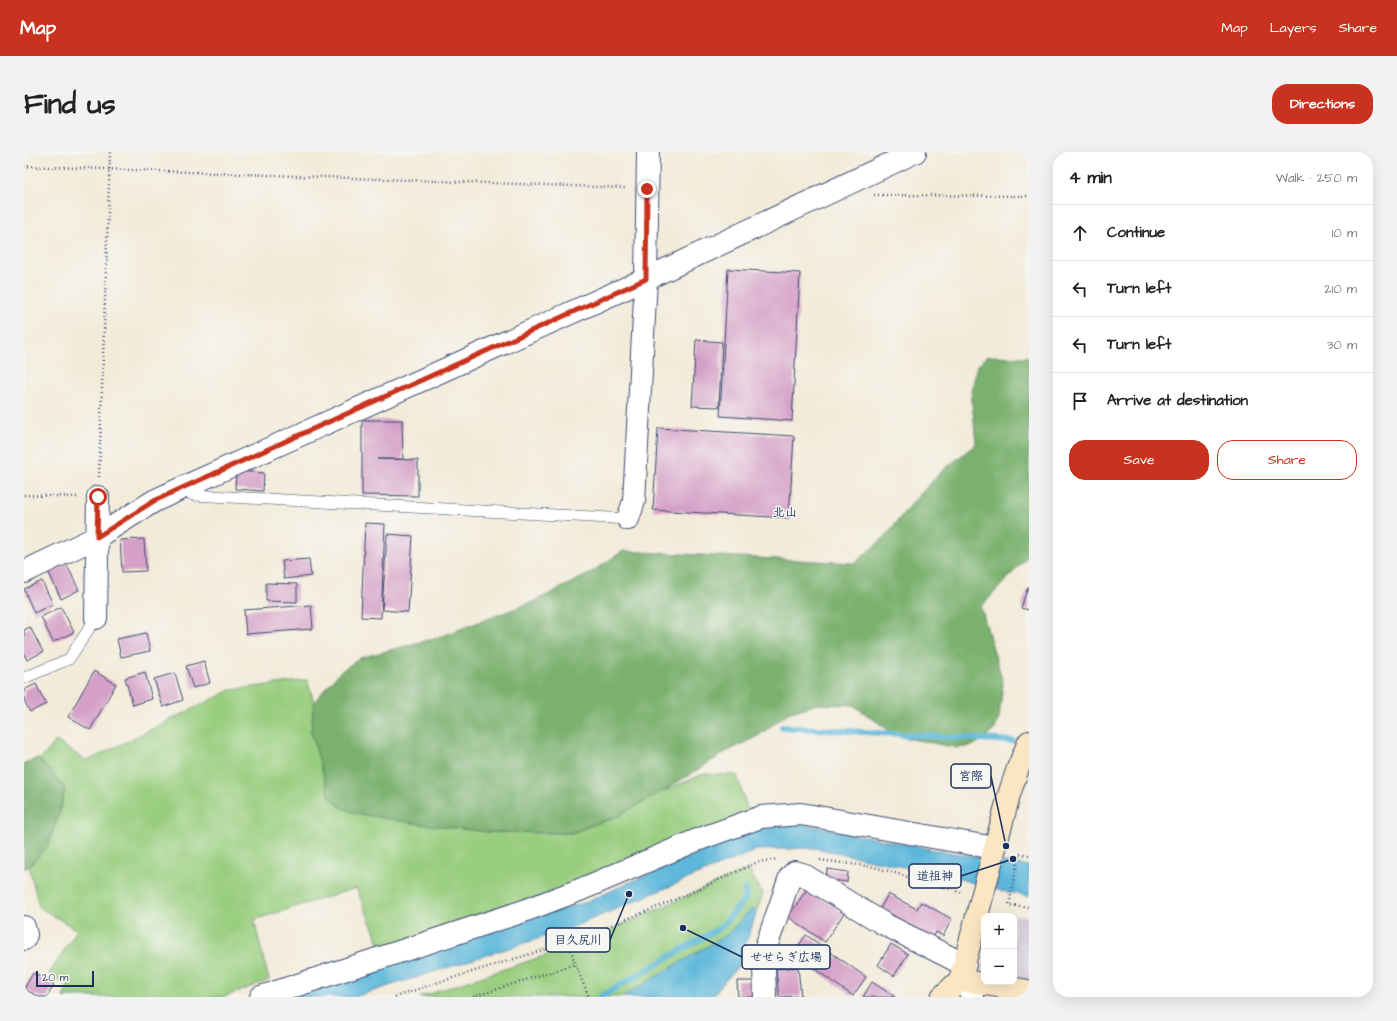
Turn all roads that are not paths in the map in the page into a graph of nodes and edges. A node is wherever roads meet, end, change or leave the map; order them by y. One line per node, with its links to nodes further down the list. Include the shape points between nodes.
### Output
1 (648, 152): 3 (street)
2 (915, 152): 3 (street)
3 (646, 279): 4 (street); 6 (street, via 634,501)
4 (182, 488): 6 (lane, via 193,495); 7 (street, via 154,501)
5 (98, 497): 7 (street)
6 (628, 518)
7 (97, 537): 8 (street); 9 (street)
8 (24, 572)
9 (96, 618): 10 (lane, via 69,658)
10 (24, 678)
11 (1029, 742): 12 (street, via 1009,795)
12 (995, 848): 15 (street, via 974,893); 17 (street, via 801,814 761,817 697,840 521,912)
13 (24, 927): 14 (street)
14 (24, 939)
15 (967, 984): 16 (street); 18 (street, via 884,924 795,872 790,877 767,944 764,968); 19 (street)
16 (1029, 992)
17 (261, 997)
18 (765, 997)
19 (942, 997)

